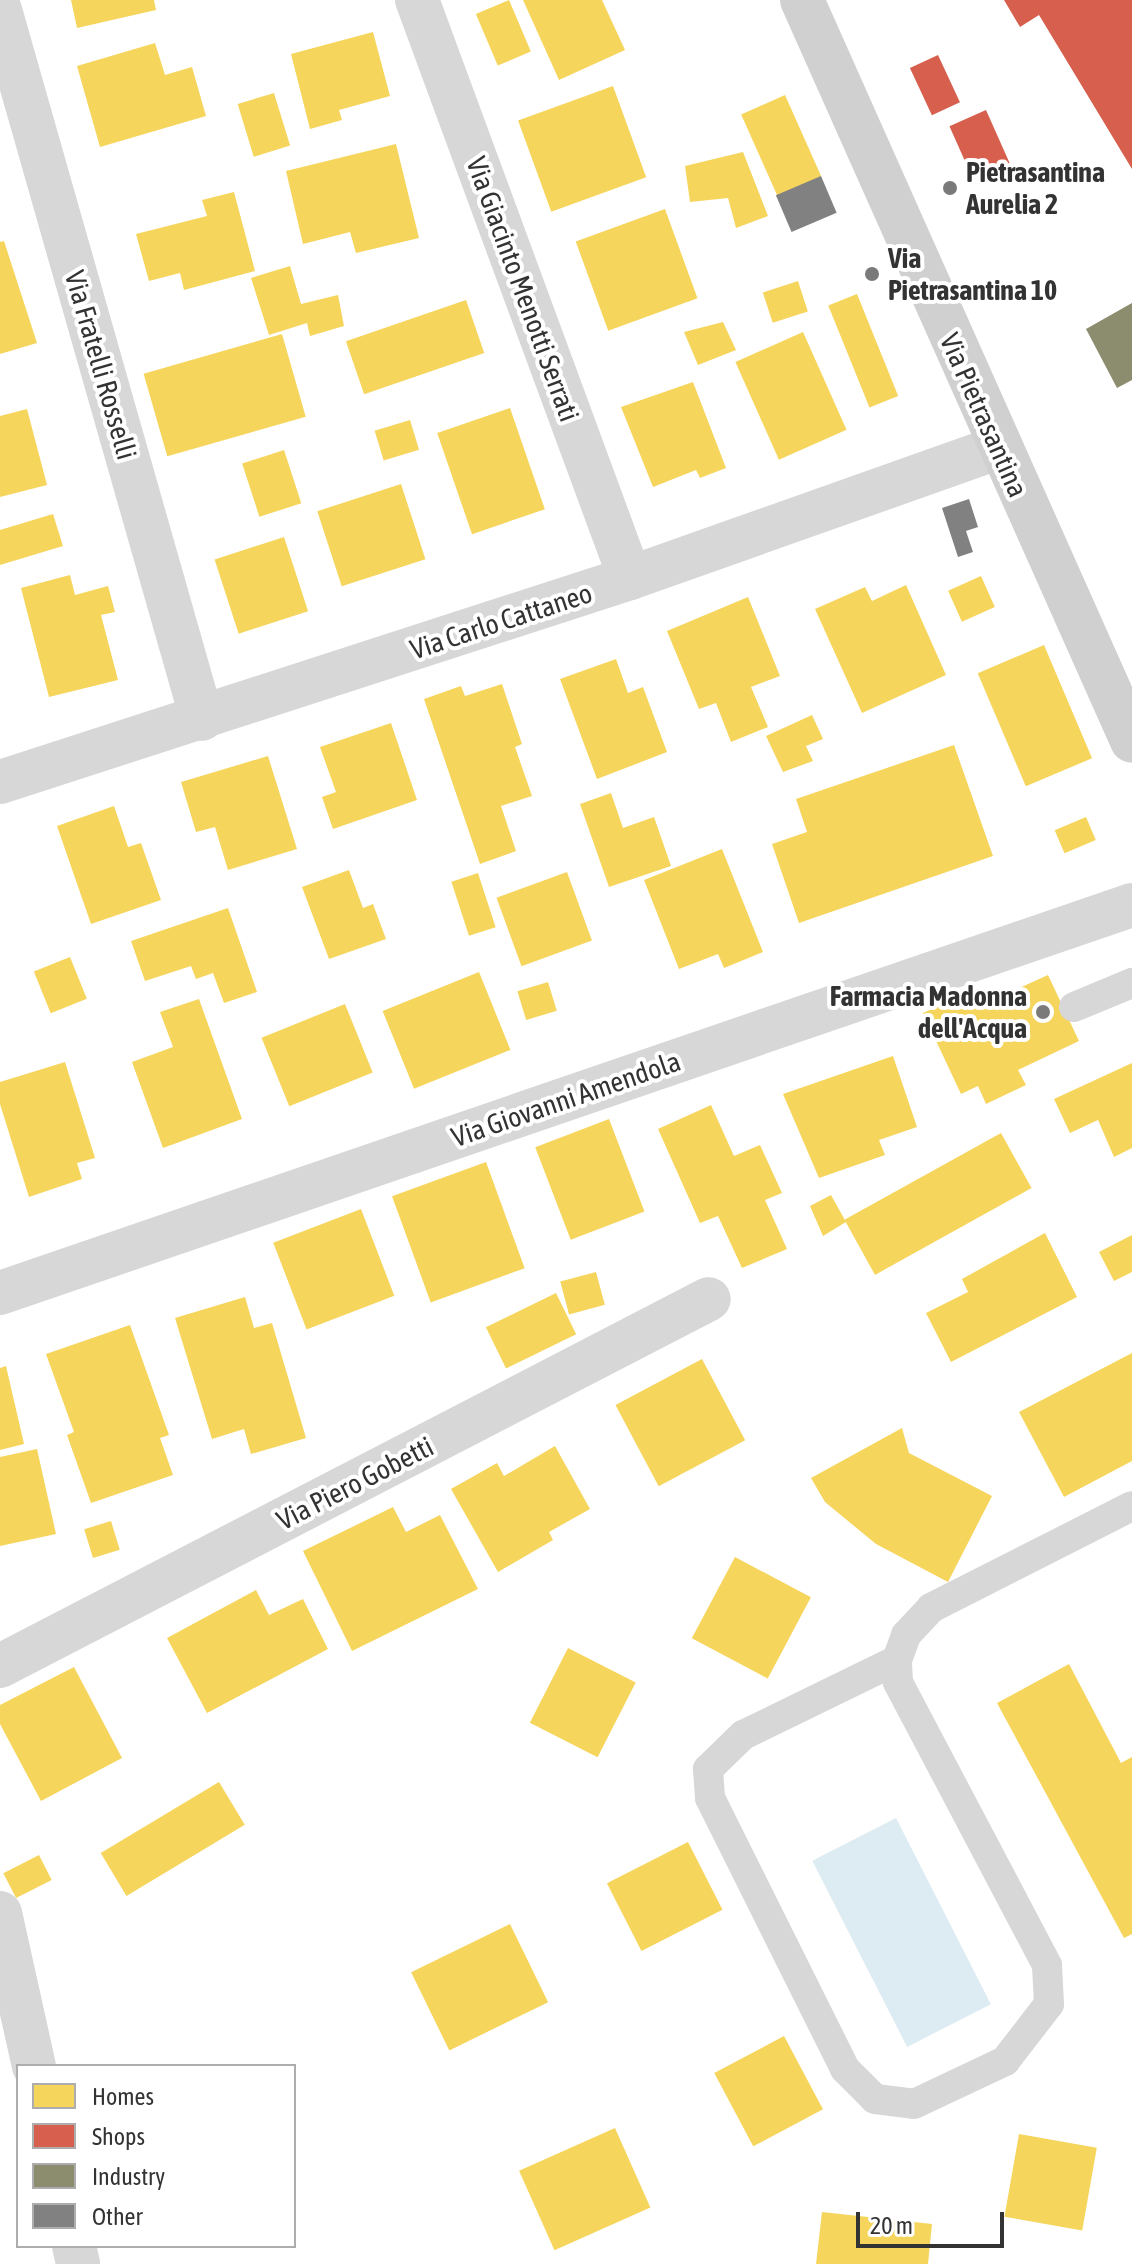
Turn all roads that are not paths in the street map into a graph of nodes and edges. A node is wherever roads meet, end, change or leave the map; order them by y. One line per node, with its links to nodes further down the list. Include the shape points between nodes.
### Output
1 (417, 0): 5 (street, Via Giacinto Menotti Serrati)
2 (802, 0): 4 (street, Via Pietrasantina)
3 (0, 10): 6 (street, Via Fratelli Rosselli)
4 (998, 448): 5 (street, Via Carlo Cattaneo); 7 (street, Via Pietrasantina)
5 (630, 578): 6 (street, Via Carlo Cattaneo)
6 (202, 719): 8 (street, Via Carlo Cattaneo)
7 (1132, 741)
8 (0, 782)
9 (1132, 905): 12 (street, Via Giovanni Amendola)
10 (1132, 983): 11 (lane)
11 (1074, 1007)
12 (0, 1293)
13 (709, 1299): 16 (street, Via Piero Gobetti)
14 (1132, 1506): 15 (lane, via 931,1608 915,1620)
15 (897, 1660): 15 (lane, via 898,1682 1047,1965 1049,2004 1005,2061 914,2104 875,2099 845,2069 710,1798 708,1769 743,1735)
16 (0, 1666)
17 (0, 1913): 18 (street)
18 (34, 2064)

